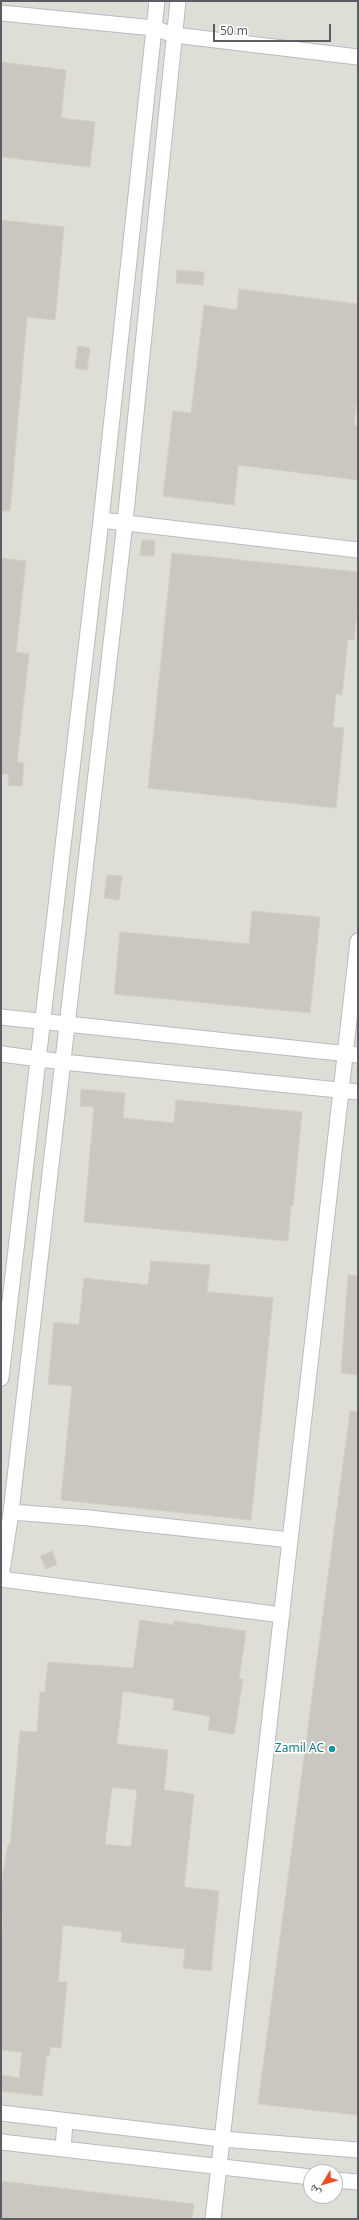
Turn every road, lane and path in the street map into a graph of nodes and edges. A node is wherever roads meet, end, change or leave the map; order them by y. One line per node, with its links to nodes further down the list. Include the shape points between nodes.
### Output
1 (157, 1): 4 (street)
2 (178, 1): 5 (street)
3 (1, 13): 4 (street)
4 (154, 28): 5 (street); 7 (street)
5 (174, 35): 6 (street); 8 (street)
6 (358, 56)
7 (101, 520): 8 (street); 12 (street)
8 (125, 522): 9 (street); 13 (street)
9 (358, 550)
10 (358, 941): 15 (street)
11 (1, 1017): 12 (street)
12 (42, 1022): 13 (street); 16 (street)
13 (67, 1025): 15 (street); 17 (street)
14 (1, 1054): 16 (street)
15 (352, 1055): 18 (street)
16 (37, 1059): 17 (street); 20 (street)
17 (63, 1062): 18 (street); 21 (street)
18 (341, 1090): 19 (street); 22 (street)
19 (358, 1092)
20 (1, 1378)
21 (11, 1512): 22 (street); 23 (street)
22 (290, 1540): 24 (street)
23 (1, 1579): 24 (street)
24 (282, 1615): 27 (street)
25 (1, 2113): 26 (street)
26 (65, 2121): 27 (street); 29 (street)
27 (222, 2139): 30 (street); 31 (street)
28 (1, 2142): 29 (street)
29 (62, 2149): 31 (street)
30 (358, 2150)
31 (219, 2167): 32 (street); 35 (street)
32 (303, 2176)
33 (343, 2181): 34 (street)
34 (358, 2182)
35 (213, 2219)

